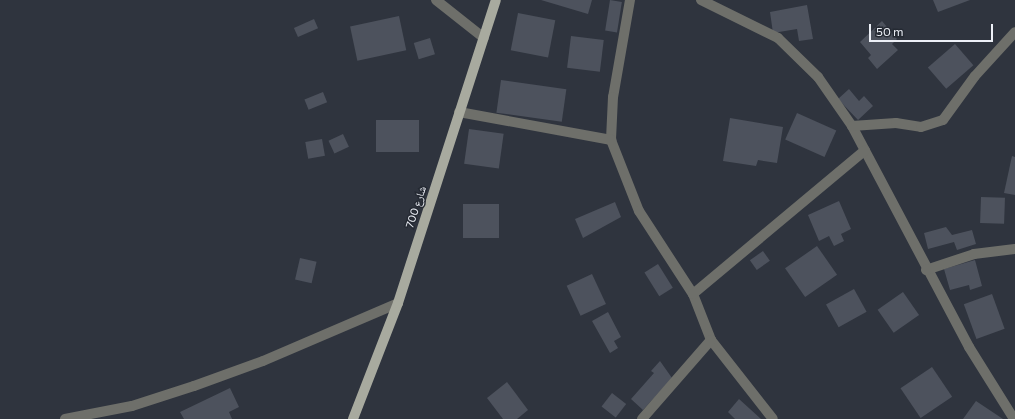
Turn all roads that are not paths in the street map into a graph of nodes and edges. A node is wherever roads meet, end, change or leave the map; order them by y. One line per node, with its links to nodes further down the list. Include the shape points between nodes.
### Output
1 (436, 0): 6 (street)
2 (496, 0): 6 (main road, شارع 700)
3 (630, 0): 9 (street, via 613,97)
4 (701, 0): 8 (street, via 778,38 818,76)
5 (1015, 32): 8 (street, via 975,76 943,120 921,127 896,124)
6 (484, 38): 7 (main road, شارع 700)
7 (459, 112): 9 (street); 14 (main road, شارع 700)
8 (852, 126): 10 (street)
9 (612, 140): 13 (street, via 639,211)
10 (865, 150): 12 (street); 13 (street)
11 (1015, 249): 12 (street, via 974,254)
12 (926, 270): 20 (street)
13 (693, 294): 15 (street)
14 (398, 303): 16 (street, via 263,361 201,383 132,406); 17 (main road, شارع 700)
15 (711, 340): 18 (street); 19 (street)
16 (65, 419)
17 (354, 419)
18 (642, 419)
19 (773, 419)
20 (1014, 419)

